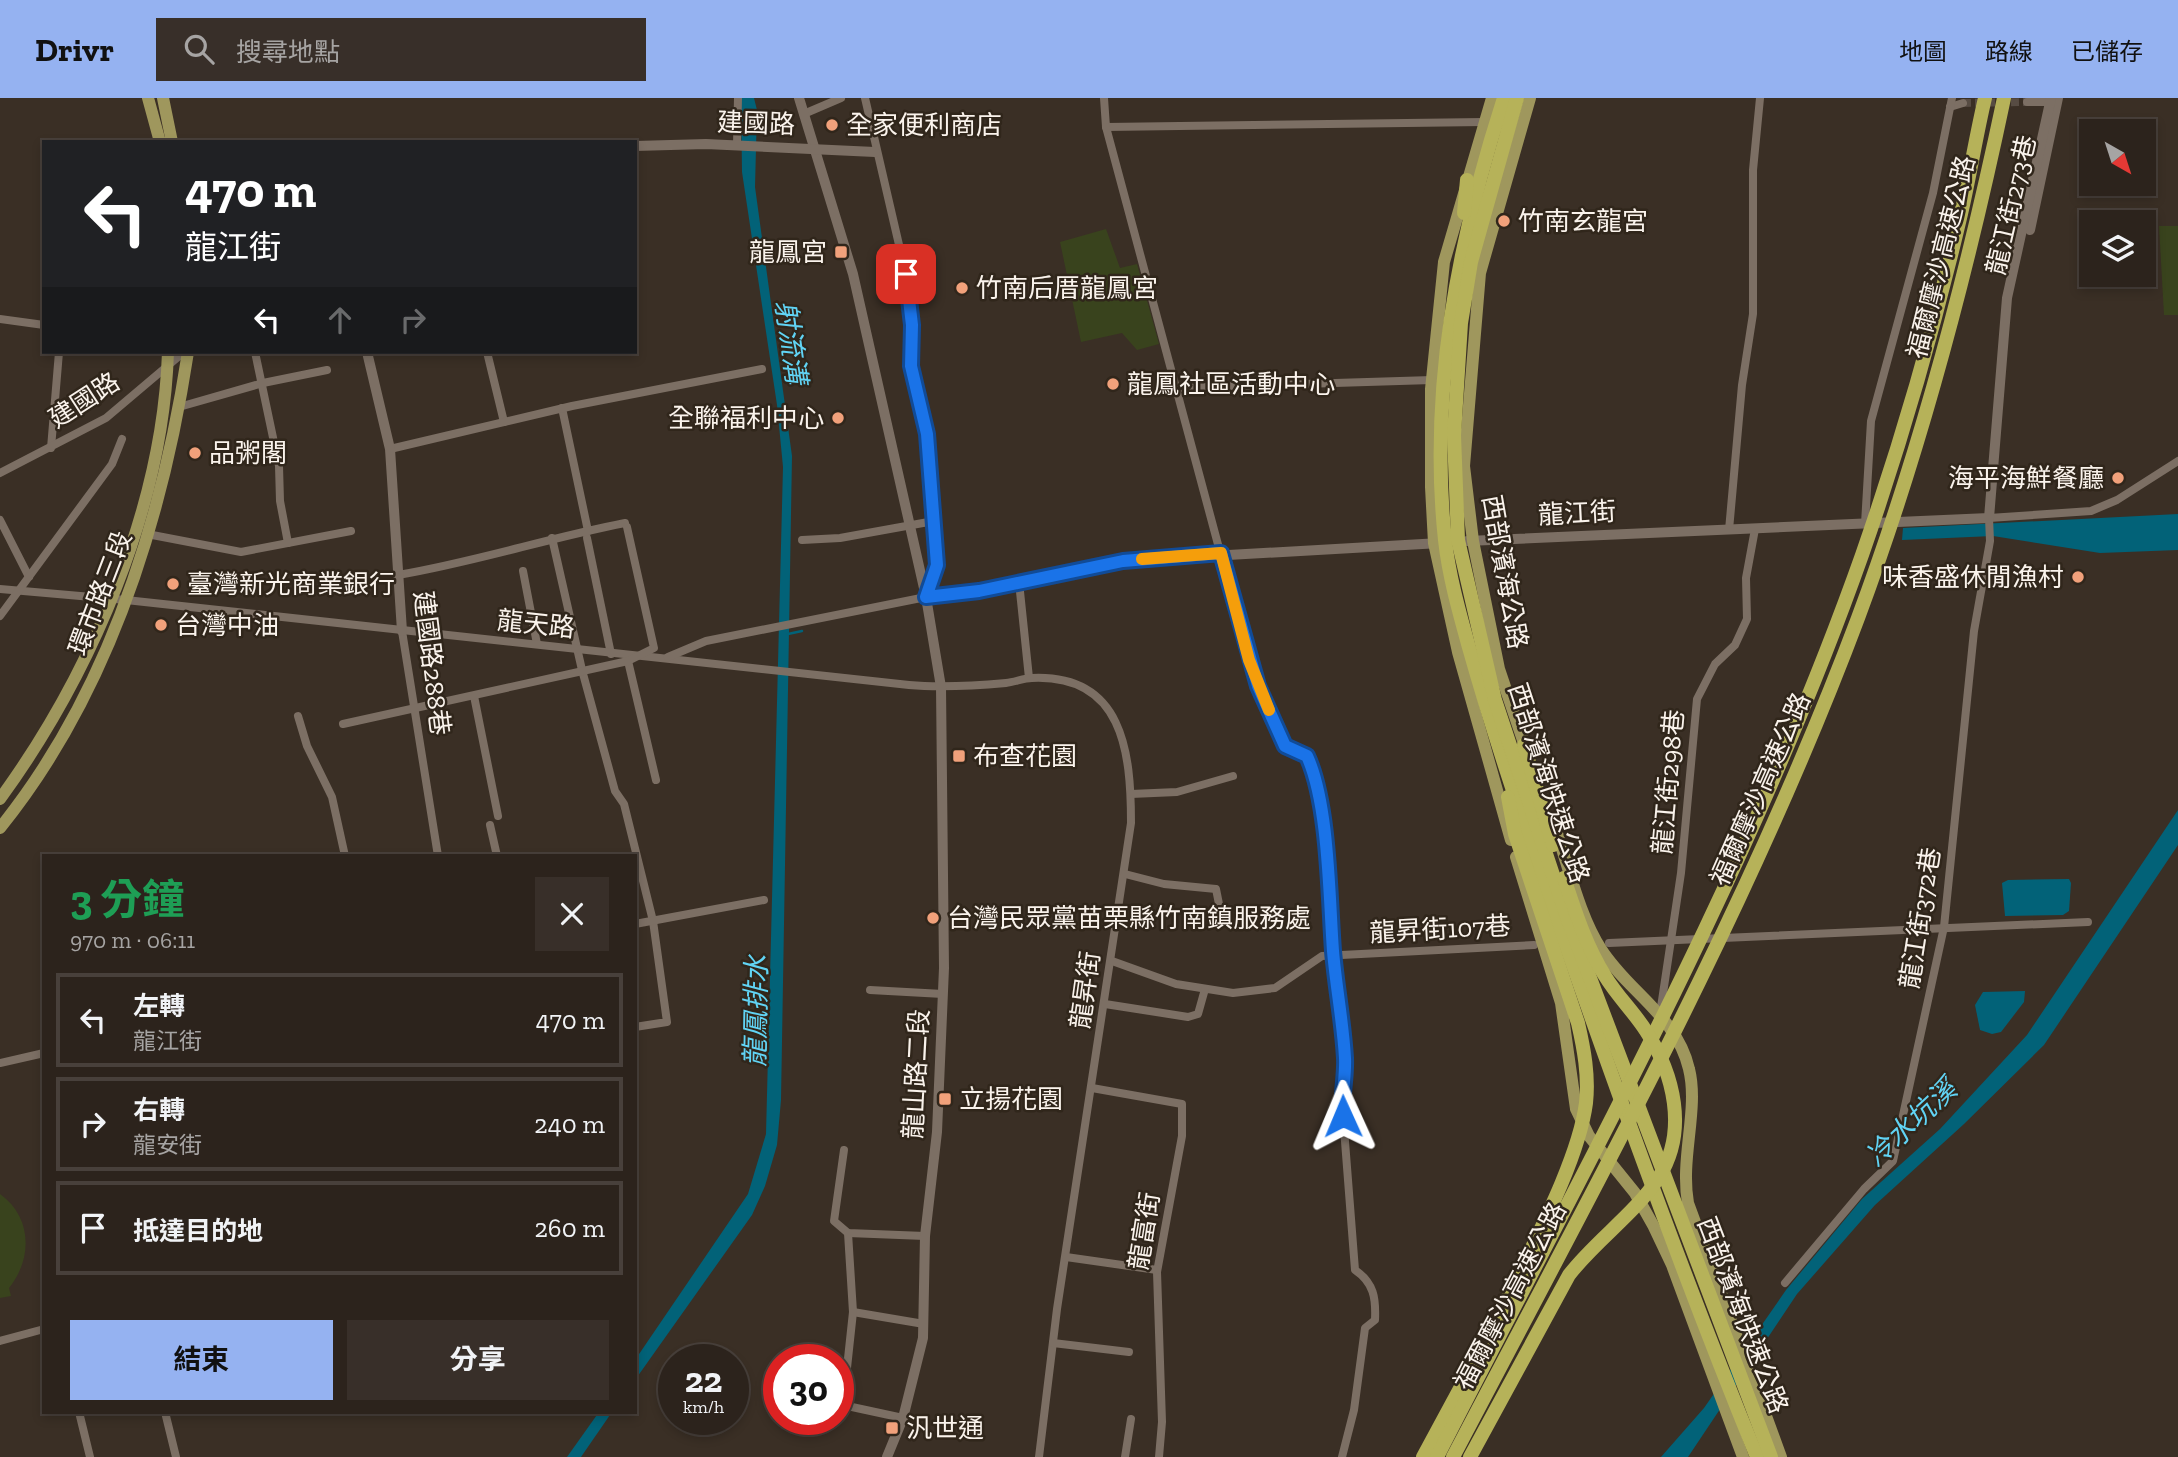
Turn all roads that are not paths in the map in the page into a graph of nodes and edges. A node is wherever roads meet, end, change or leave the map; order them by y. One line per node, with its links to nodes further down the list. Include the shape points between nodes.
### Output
1 (148, 98): 23 (main road)
2 (163, 98): 24 (main road)
3 (738, 98): 25 (street)
4 (799, 98): 20 (street, 龍山路二段)
5 (841, 98): 20 (street)
6 (865, 98): 29 (street)
7 (1104, 98): 22 (street)
8 (1492, 98): 21 (main road)
9 (1504, 98): 31 (highway, 西部濱海快速公路)
10 (1517, 98): 28 (highway, 西部濱海快速公路)
11 (1523, 98): 28 (highway)
12 (1530, 98): 67 (main road, 西部濱海公路, via 1480,273 1464,466)
13 (1760, 98): 60 (street, via 1753,170 1753,314)
14 (1985, 98): 154 (highway, 福爾摩沙高速公路, via 1937,308 1894,458 1831,639 1708,924)
15 (2004, 98): 155 (highway, 福爾摩沙高速公路, via 1956,310 1859,616 1717,946)
16 (2054, 100): 17 (street); 55 (street, 龍江街273巷, via 2041,188 2007,318)
17 (2027, 102)
18 (1951, 103): 19 (street); 58 (street, via 1933,193 1871,421)
19 (1963, 103)
20 (806, 113): 27 (street, 龍山路二段)
21 (1484, 121): 22 (street); 30 (main road)
22 (1106, 127): 46 (street)
23 (159, 140)
24 (172, 140)
25 (738, 145): 26 (street, 建國路); 27 (street, 建國路)
26 (637, 146)
27 (815, 148): 29 (street, 建國路); 59 (street, 龍山路二段, via 853,274)
28 (1500, 151): 68 (highway, 西部濱海快速公路, via 1471,262 1461,323)
29 (875, 152): 57 (street, via 906,275 911,366 927,434)
30 (1467, 180): 31 (highway); 44 (main road, via 1444,262)
31 (1461, 254): 68 (highway, 西部濱海快速公路, via 1449,324 1441,432)
32 (0, 319): 33 (street)
33 (42, 325)
34 (59, 354): 51 (street)
35 (168, 354): 41 (main road, 環市路三段)
36 (184, 354): 41 (street, 建國路)
37 (186, 354): 47 (main road, 環市路三段)
38 (256, 354): 45 (street)
39 (368, 354): 52 (street, 建國路288巷)
40 (488, 354): 49 (street)
41 (168, 368): 51 (street, 建國路, via 106,418); 78 (main road, 環市路三段, via 152,470)
42 (762, 369): 48 (street)
43 (327, 370): 45 (street)
44 (1432, 380): 46 (street); 68 (main road)
45 (263, 383): 47 (street); 69 (street)
46 (1175, 388): 70 (street)
47 (179, 407): 63 (main road, 環市路三段)
48 (562, 408): 49 (street); 64 (street)
49 (504, 422): 52 (street)
50 (122, 439): 73 (street, via 112,464)
51 (51, 448): 54 (street, 建國路)
52 (390, 449): 72 (street, 建國路288巷)
53 (2178, 461): 55 (street, 龍江街, via 2091,511)
54 (0, 473)
55 (1989, 519): 58 (street, 龍江街); 111 (street, 龍江街372巷)
56 (0, 520): 73 (street)
57 (934, 522): 59 (street); 77 (street, via 937,565)
58 (1864, 524): 62 (street, 龍江街)
59 (909, 527): 66 (street); 77 (street, 龍山路二段)
60 (1729, 530): 62 (street, 龍江街); 67 (street, 龍江街)
61 (351, 531): 69 (street)
62 (1754, 533): 112 (street, 龍江街298巷, via 1746,578 1747,619 1735,645 1716,664 1697,699)
63 (147, 534): 69 (street, via 241,552); 78 (main road, 環市路三段)
64 (588, 534): 65 (street); 83 (street); 84 (street, via 626,525 654,648)
65 (552, 538): 72 (street, via 461,565); 82 (street)
66 (802, 540)
67 (1473, 541): 68 (street, 龍江街); 94 (main road, 西部濱海公路)
68 (1446, 542): 70 (street, 龍江街); 94 (highway, 西部濱海快速公路, via 1461,618); 143 (main road, via 1458,652 1560,1003 1576,1109 1589,1136 1628,1183 1653,1225)
69 (288, 543)
70 (1221, 553): 74 (street, 龍江街, via 1123,561); 115 (street, via 1258,686 1285,746 1307,756 1314,770 1326,848)
71 (523, 571): 81 (street)
72 (398, 575): 80 (street, 建國路288巷)
73 (29, 577): 76 (street)
74 (1019, 582): 77 (street, 龍江街); 88 (street)
75 (0, 589): 76 (street, 龍天路)
76 (18, 591): 78 (street, 龍天路); 79 (street)
77 (926, 597): 85 (street, via 706,641); 89 (street, 龍山路二段)
78 (119, 599): 80 (street, 龍天路); 98 (main road, 環市路三段, via 30,758); 101 (main road, 環市路三段, via 105,653 57,748)
79 (0, 616)
80 (402, 631): 81 (street, 龍天路); 91 (street, 建國路288巷)
81 (537, 644): 82 (street, 龍天路)
82 (577, 649): 83 (street, 龍天路); 87 (street)
83 (611, 654): 84 (street, 龍天路)
84 (642, 657): 85 (street, 龍天路); 86 (street)
85 (666, 657): 89 (street, 龍天路)
86 (628, 661): 87 (street); 96 (street)
87 (582, 670): 90 (street); 108 (street, via 615,791 625,804)
88 (1029, 678): 89 (street, 龍昇街); 97 (street, 龍昇街, via 1070,681 1092,691 1111,709 1122,737)
89 (941, 688): 119 (street, 龍山路二段)
90 (474, 696): 91 (street); 99 (street)
91 (412, 710): 93 (street); 103 (street, 建國路288巷)
92 (298, 716): 102 (street, via 332,797)
93 (343, 724)
94 (1510, 744): 121 (main road, 西部濱海公路, via 1590,929 1617,970); 135 (highway, 西部濱海快速公路, via 1567,918); 143 (highway, 西部濱海快速公路, via 1618,1090 1719,1360); 153 (highway, via 1515,834 1578,1023 1586,1101 1574,1149 1513,1286); 156 (highway, via 1593,956 1660,1054 1673,1094 1675,1123 1660,1176 1569,1275)
95 (1233, 776): 97 (street, via 1177,792)
96 (656, 779)
97 (1131, 794): 105 (street, 龍昇街)
98 (0, 799)
99 (498, 816)
100 (490, 825): 104 (street)
101 (0, 828)
102 (345, 854)
103 (438, 854)
104 (496, 854)
105 (1125, 874): 107 (street, via 1216,890); 116 (street, 龍昇街)
106 (764, 900): 108 (street)
107 (1220, 909)
108 (653, 920): 110 (street); 122 (street, via 667,1022)
109 (2088, 922): 111 (street)
110 (637, 924)
111 (1944, 927): 112 (street); 131 (street, 龍江街372巷, via 1893,1161)
112 (1671, 942): 113 (street); 121 (street, 龍江街298巷)
113 (1609, 943)
114 (1534, 945): 115 (street, 龍昇街107巷)
115 (1333, 955): 117 (street, 龍昇街107巷, via 1322,956 1275,988 1261,992); 152 (street, via 1345,1059 1341,1090 1355,1270 1372,1287 1376,1302 1375,1320 1365,1328 1354,1410)
116 (1112, 961): 117 (street, 龍昇街107巷, via 1176,984); 120 (street, 龍昇街)
117 (1205, 989): 120 (street, via 1198,1014 1188,1017)
118 (870, 990): 119 (street)
119 (943, 993): 128 (street, 龍山路二段, via 937,1132)
120 (1105, 1004): 125 (street, 龍昇街)
121 (1659, 1012): 135 (main road, 西部濱海公路, via 1680,1043 1690,1070 1684,1180)
122 (637, 1027)
123 (42, 1054): 124 (street)
124 (0, 1063)
125 (1092, 1088): 129 (street, 龍昇街); 130 (street, 龍富街, via 1182,1104 1182,1136)
126 (844, 1150): 127 (street, via 834,1221)
127 (848, 1233): 128 (street); 132 (street)
128 (925, 1236): 133 (street, 龍山路二段)
129 (1066, 1257): 130 (street); 137 (street, 龍昇街)
130 (1157, 1269): 151 (street, 龍富街)
131 (1784, 1283)
132 (853, 1312): 133 (street); 138 (street)
133 (924, 1324): 144 (street, 龍山路二段)
134 (42, 1330): 136 (street)
135 (1731, 1339): 159 (highway, 西部濱海快速公路); 160 (main road, 西部濱海公路)
136 (0, 1341)
137 (1053, 1343): 139 (street); 149 (street, 龍昇街)
138 (849, 1344)
139 (1129, 1352)
140 (854, 1408): 144 (street)
141 (79, 1414): 146 (street)
142 (165, 1414): 147 (street)
143 (1734, 1415): 157 (main road); 158 (highway, 西部濱海快速公路)
144 (903, 1418): 148 (street, 龍山路二段)
145 (1131, 1419): 150 (street)
146 (90, 1457)
147 (176, 1457)
148 (887, 1457)
149 (1039, 1457)
150 (1125, 1457)
151 (1159, 1457)
152 (1342, 1457)
153 (1423, 1457)
154 (1437, 1457)
155 (1453, 1457)
156 (1471, 1457)
157 (1743, 1457)
158 (1757, 1457)
159 (1771, 1457)
160 (1781, 1457)

